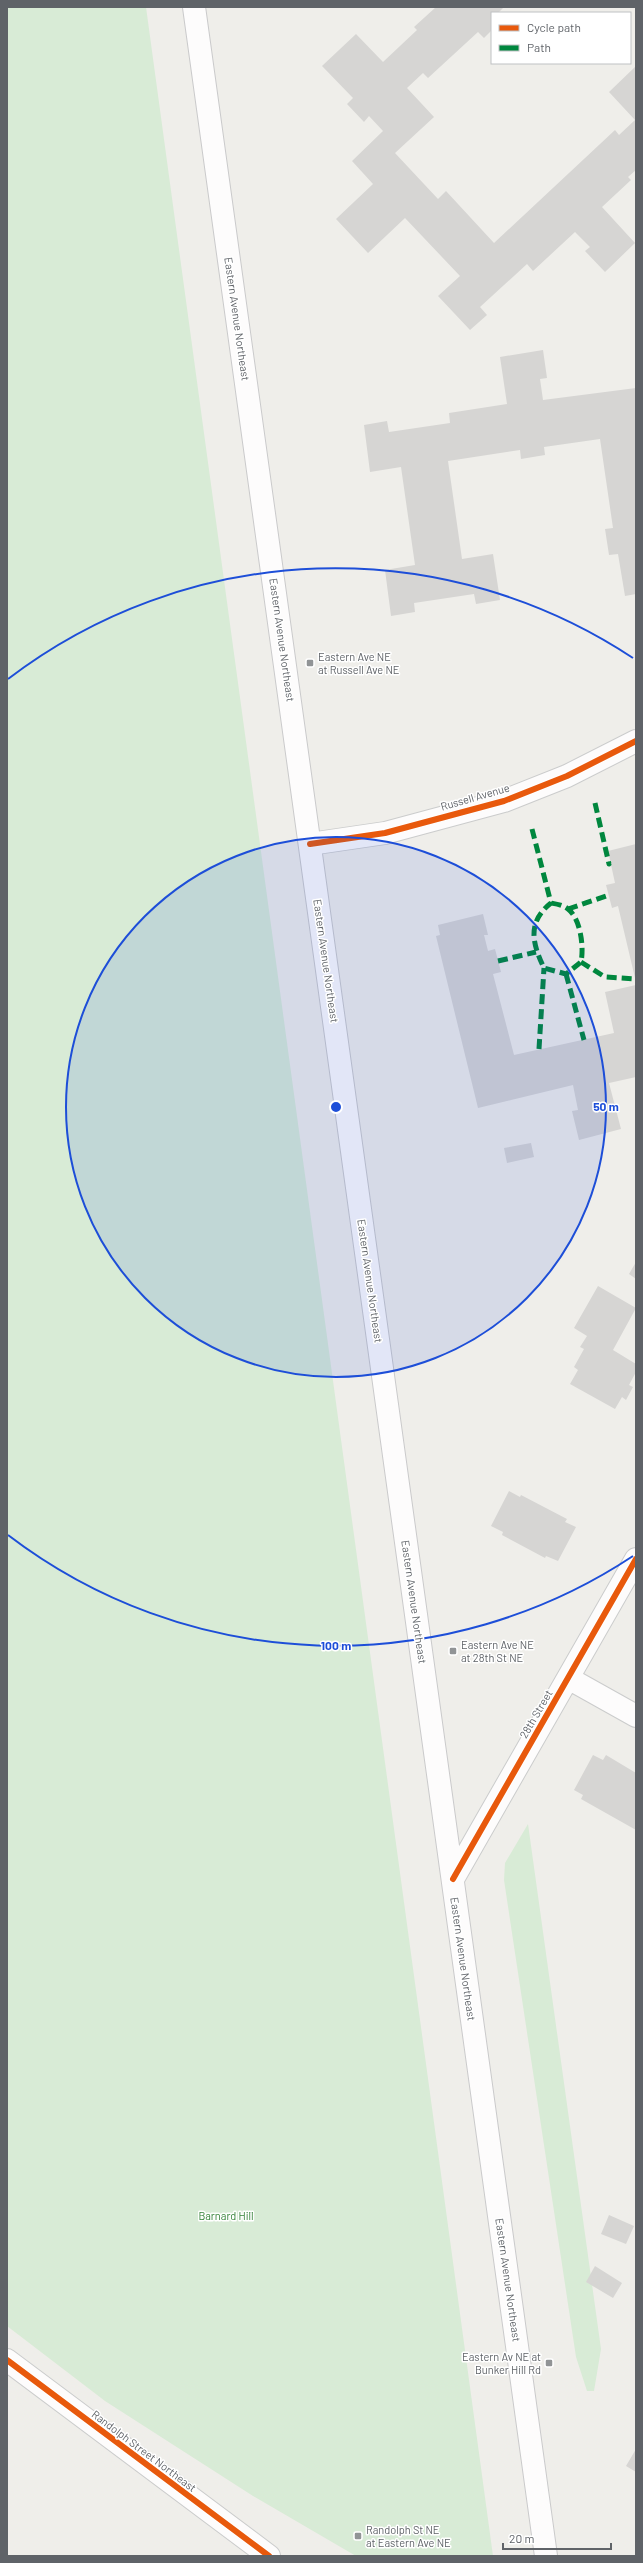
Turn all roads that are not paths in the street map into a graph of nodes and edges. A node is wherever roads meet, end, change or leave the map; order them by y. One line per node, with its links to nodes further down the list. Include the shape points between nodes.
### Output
1 (194, 7): 3 (main road, Eastern Avenue Northeast)
2 (636, 741): 3 (main road, Russell Avenue, via 567,776 504,801 385,833)
3 (310, 844): 7 (main road, Eastern Avenue Northeast)
4 (636, 1559): 5 (main road, 28th Street)
5 (568, 1678): 6 (main road); 7 (main road, 28th Street)
6 (636, 1716)
7 (452, 1879): 10 (main road, Eastern Avenue Northeast)
8 (7, 2360): 9 (main road, Randolph Street Northeast)
9 (269, 2556)
10 (546, 2556)

